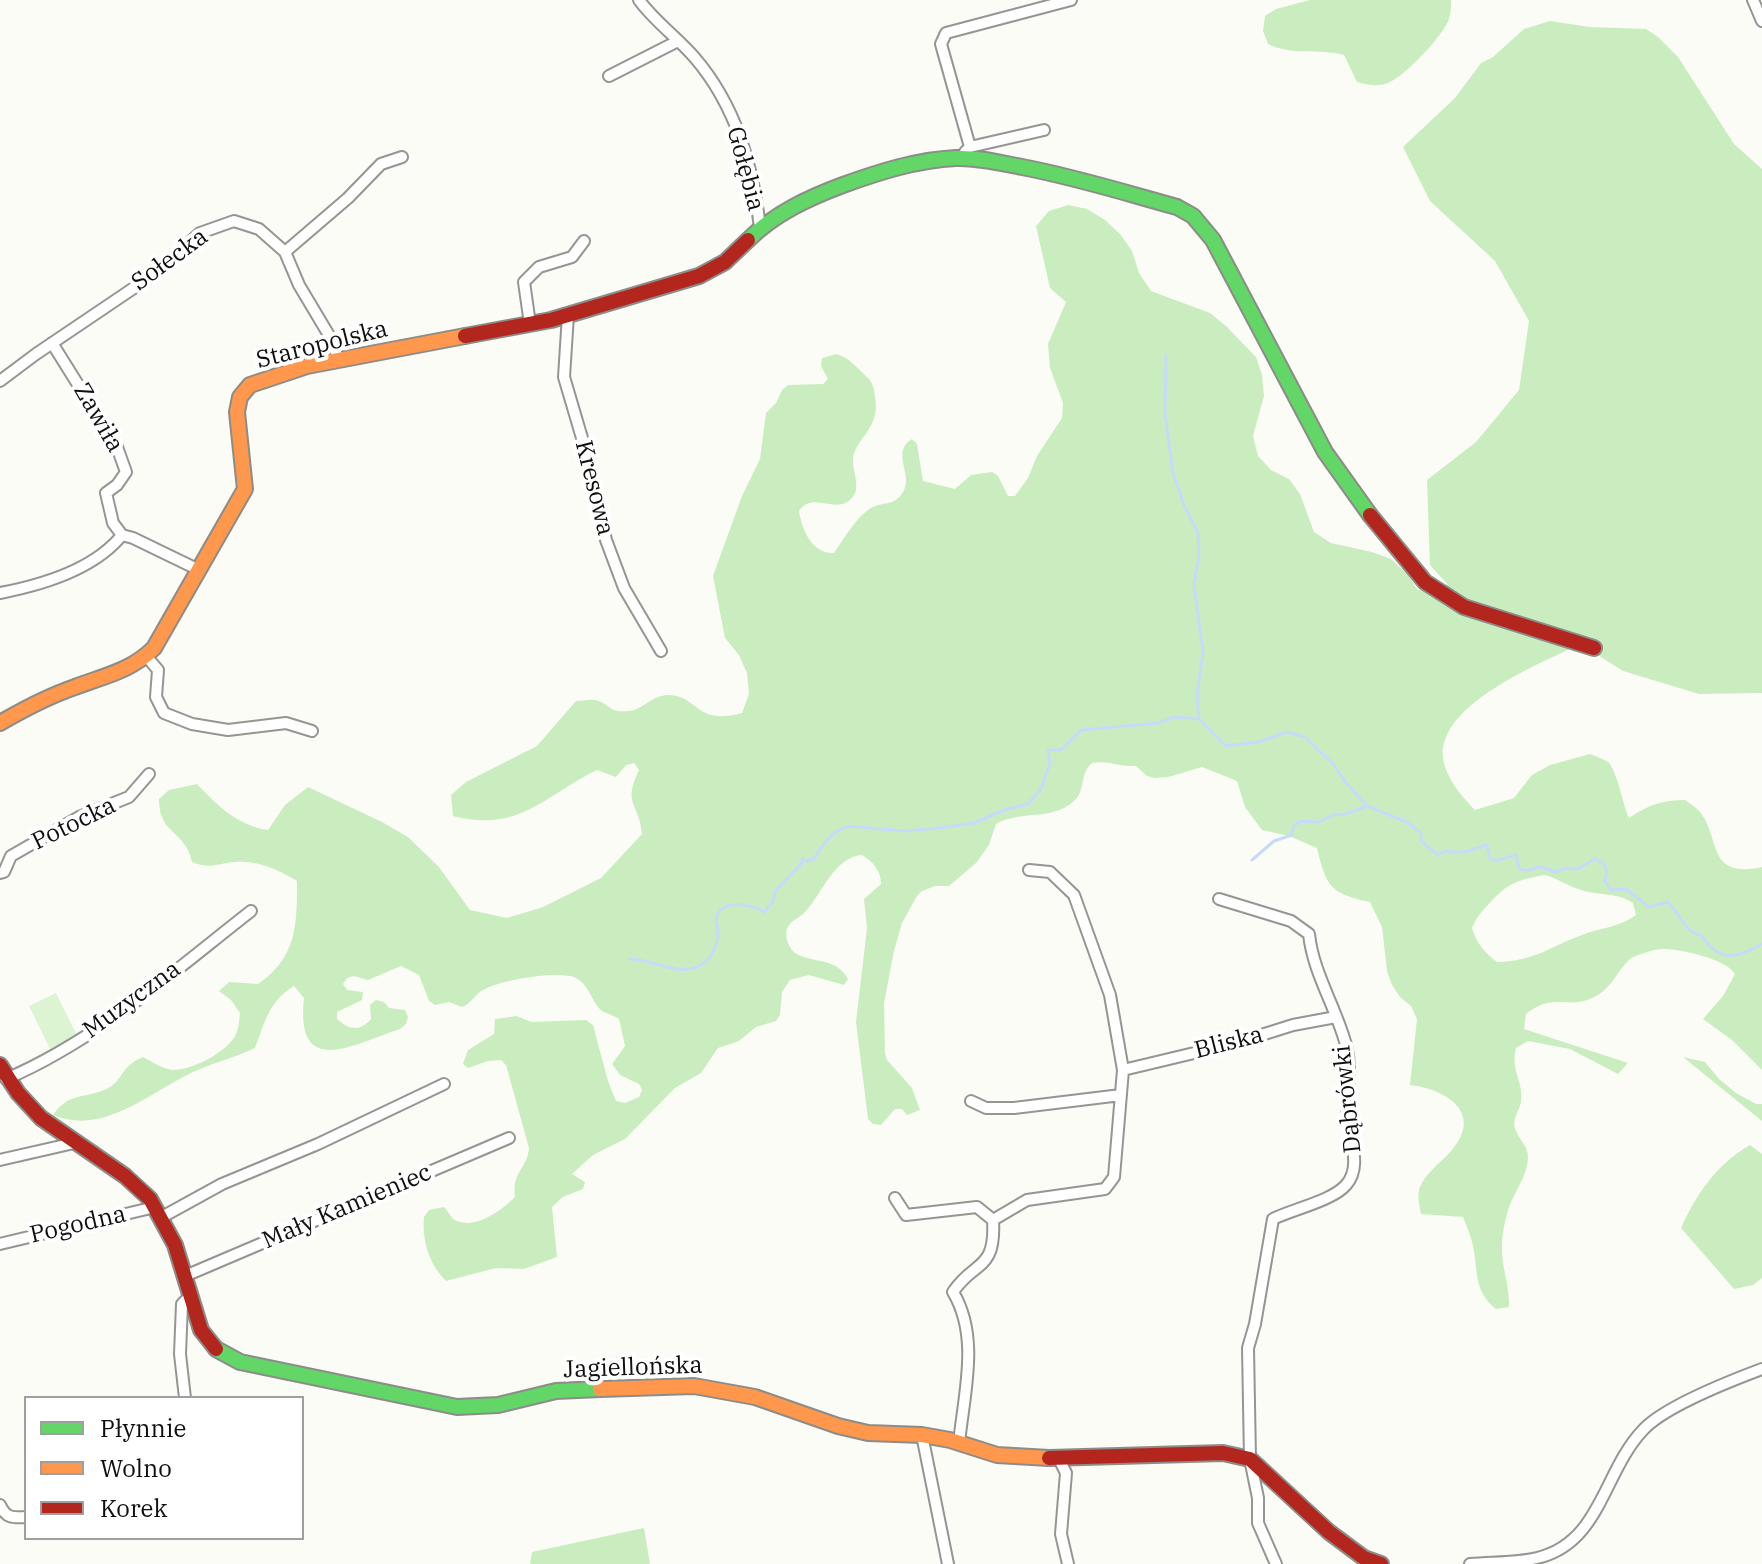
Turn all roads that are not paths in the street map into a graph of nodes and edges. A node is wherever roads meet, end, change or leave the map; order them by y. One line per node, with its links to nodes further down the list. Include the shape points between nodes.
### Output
1 (639, 0): 5 (street, Gołębia)
2 (1071, 0): 8 (street, via 946,33 941,44)
3 (1753, 0): 4 (street)
4 (1762, 21)
5 (678, 41): 6 (street); 11 (street, Gołębia, via 723,96 744,144)
6 (609, 76)
7 (1044, 130): 8 (street)
8 (970, 147): 10 (street)
9 (402, 157): 13 (street, via 381,164)
10 (957, 158): 11 (street, Staropolska, via 912,164 844,184 802,202); 22 (street, Staropolska, via 1063,175 1193,216 1213,240 1325,452 1355,498 1425,582 1464,607)
11 (756, 233): 14 (street, Staropolska, via 725,262 699,276)
12 (584, 241): 15 (street, via 572,257 539,267 524,282)
13 (285, 252): 16 (street, Sołecka, via 259,229 234,221 200,233 156,273); 17 (street, Sołecka)
14 (568, 315): 15 (street, Staropolska); 23 (street, Kresowa, via 564,377 606,540 624,588)
15 (530, 324): 17 (street, Staropolska)
16 (52, 343): 18 (street, Sołecka); 19 (street, Zawiła, via 117,447 126,472 106,493 113,523)
17 (338, 360): 20 (street, Staropolska, via 277,374 250,385 240,397 245,489)
18 (0, 381)
19 (122, 535): 20 (street); 21 (street, via 70,572)
20 (197, 569): 24 (street, Staropolska)
21 (0, 593)
22 (1594, 648)
23 (661, 651)
24 (146, 656): 25 (street, Staropolska); 26 (street, via 158,670 156,697 164,713 228,730 286,723)
25 (0, 723)
26 (312, 731)
27 (149, 774): 29 (street, Potocka, via 129,797 79,817 11,856)
28 (1029, 870): 33 (street, via 1050,872 1074,895 1110,995)
29 (0, 873)
30 (1219, 899): 32 (street, Dąbrówki, via 1291,921 1309,934)
31 (251, 911): 34 (street, Muzyczna, via 83,1037)
32 (1336, 1017): 33 (street, Bliska); 52 (street, Dąbrówki, via 1351,1075 1347,1115 1355,1167 1345,1186 1273,1219 1248,1348)
33 (1123, 1070): 36 (street)
34 (3, 1072): 39 (street, Jagiellońska, via 29,1106)
35 (444, 1084): 42 (street, Pogodna)
36 (1121, 1095): 37 (street, via 1014,1108 986,1108); 43 (street, via 1114,1177 1105,1189 1027,1200)
37 (971, 1101)
38 (509, 1138): 45 (street, Mały Kamieniec)
39 (74, 1143): 40 (street); 42 (street, Jagiellońska, via 118,1171)
40 (0, 1160)
41 (895, 1198): 43 (street, via 906,1215 977,1207)
42 (159, 1212): 44 (street, Pogodna); 45 (street, Jagiellońska)
43 (993, 1220): 50 (street, via 985,1262 953,1292 967,1325 969,1352)
44 (0, 1244)
45 (185, 1276): 46 (street, Jagiellońska)
46 (191, 1295): 48 (street, via 182,1304); 49 (street, Jagiellońska, via 201,1330 224,1356 457,1407 556,1391 694,1386 755,1397 868,1433)
47 (1762, 1369): 59 (street, via 1667,1412 1646,1427 1573,1542 1536,1558)
48 (185, 1396)
49 (922, 1435): 50 (street, Jagiellońska); 55 (street)
50 (959, 1443): 51 (street, Jagiellońska, via 997,1455)
51 (1059, 1459): 52 (street, Jagiellońska, via 1223,1453); 56 (street, via 1066,1473 1061,1534)
52 (1250, 1459): 57 (street, via 1258,1523); 58 (street, via 1329,1532)
53 (0, 1505): 54 (street, via 4,1514)
54 (24, 1517)
55 (948, 1564)
56 (1068, 1564)
57 (1276, 1564)
58 (1381, 1564)
59 (1470, 1564)

